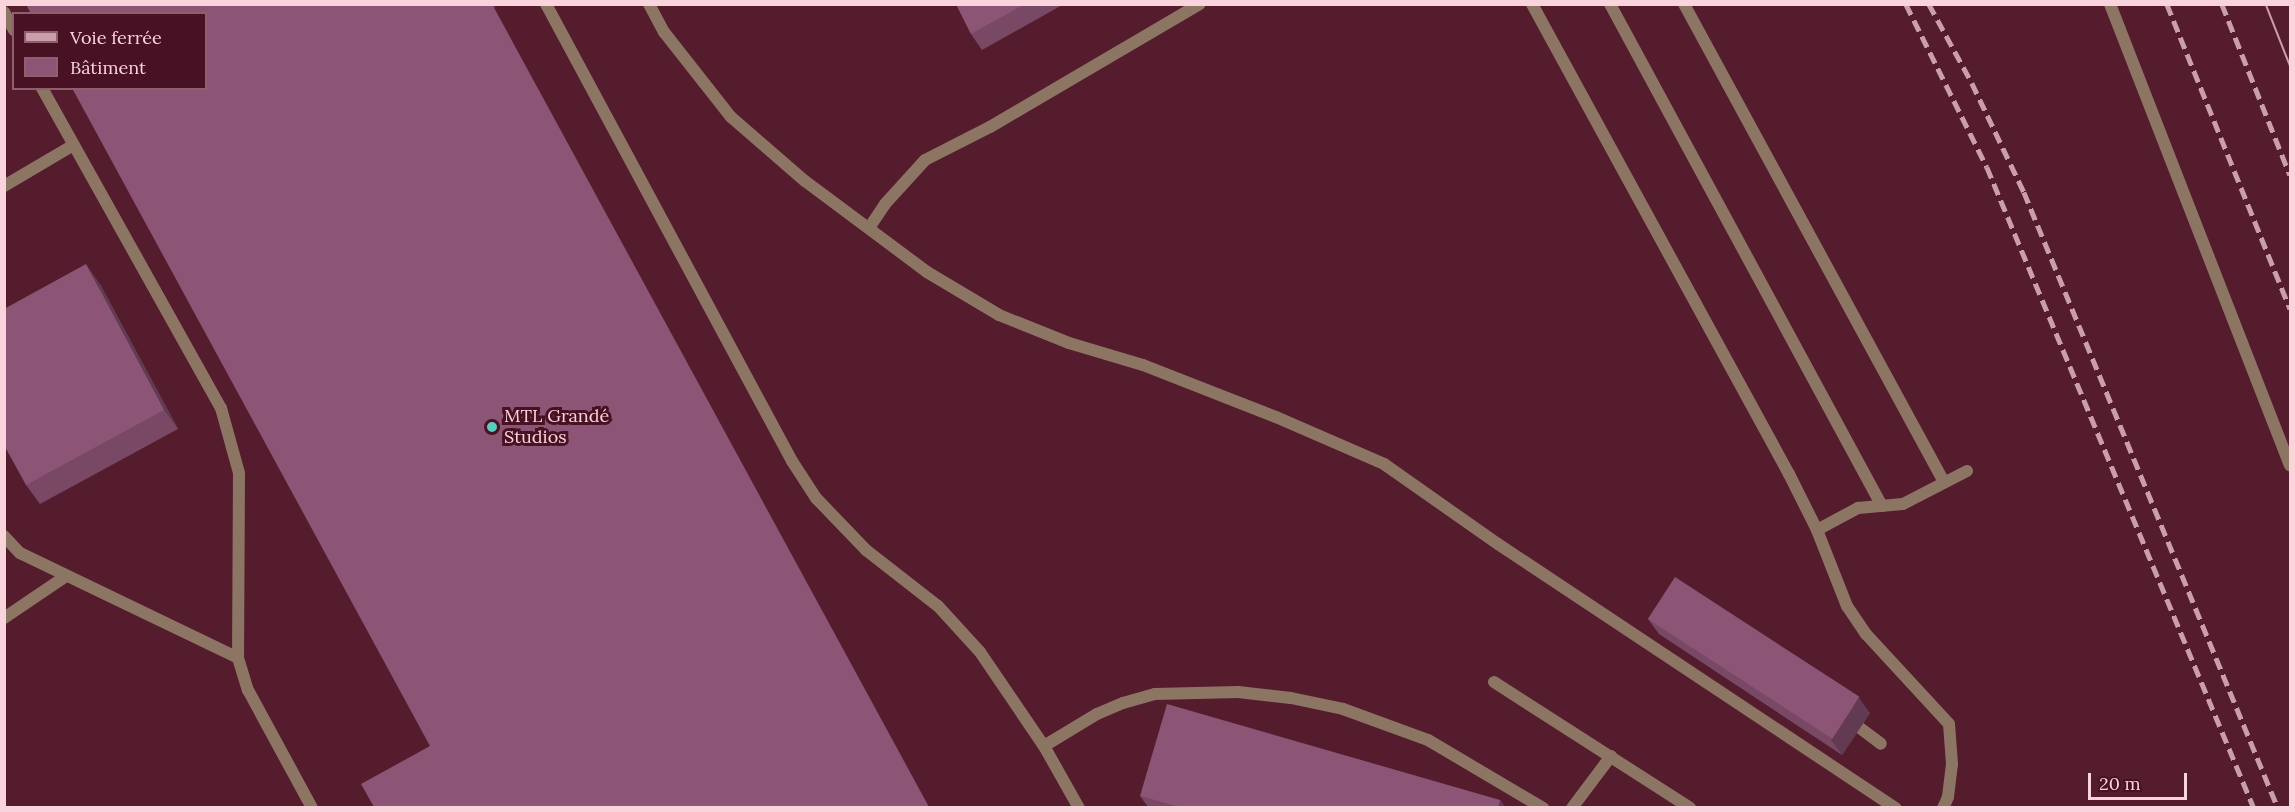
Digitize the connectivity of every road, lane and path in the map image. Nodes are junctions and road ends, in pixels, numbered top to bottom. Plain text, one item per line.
1 (546, 4) edge
2 (649, 4) edge
3 (1200, 4) edge
4 (1532, 4) edge
5 (1610, 4) edge
6 (1684, 4) edge
7 (2110, 4) edge
8 (4, 12) edge
9 (12, 26) edge
10 (43, 90) edge
11 (72, 146) junction
12 (4, 186) edge
13 (869, 228) junction
14 (2290, 465) edge
15 (1967, 471) dead end
16 (1944, 482) junction
17 (1882, 506) junction
18 (1817, 530) junction
19 (4, 536) edge
20 (66, 576) junction
21 (4, 618) edge
22 (238, 658) junction
23 (1494, 682) dead end
24 (1860, 728) dead end
25 (1881, 744) dead end
26 (1044, 746) junction
27 (1611, 756) junction
28 (312, 807) edge
29 (1079, 807) edge
30 (1543, 807) edge
31 (1572, 807) edge
32 (1690, 807) edge
33 (1896, 807) edge
34 (1944, 807) edge

1 - 26 lane
2 - 13 lane
3 - 13 lane
4 - 18 lane
5 - 17 lane
6 - 16 lane
7 - 14 lane
8 - 9 lane
10 - 11 lane
11 - 12 lane
11 - 22 lane
13 - 33 lane
15 - 16 lane
16 - 17 lane
17 - 18 lane
18 - 34 lane
19 - 20 lane
20 - 21 lane
20 - 22 lane
22 - 28 lane
23 - 27 lane
24 - 25 lane
26 - 29 lane
26 - 30 lane
27 - 31 lane
27 - 32 lane

